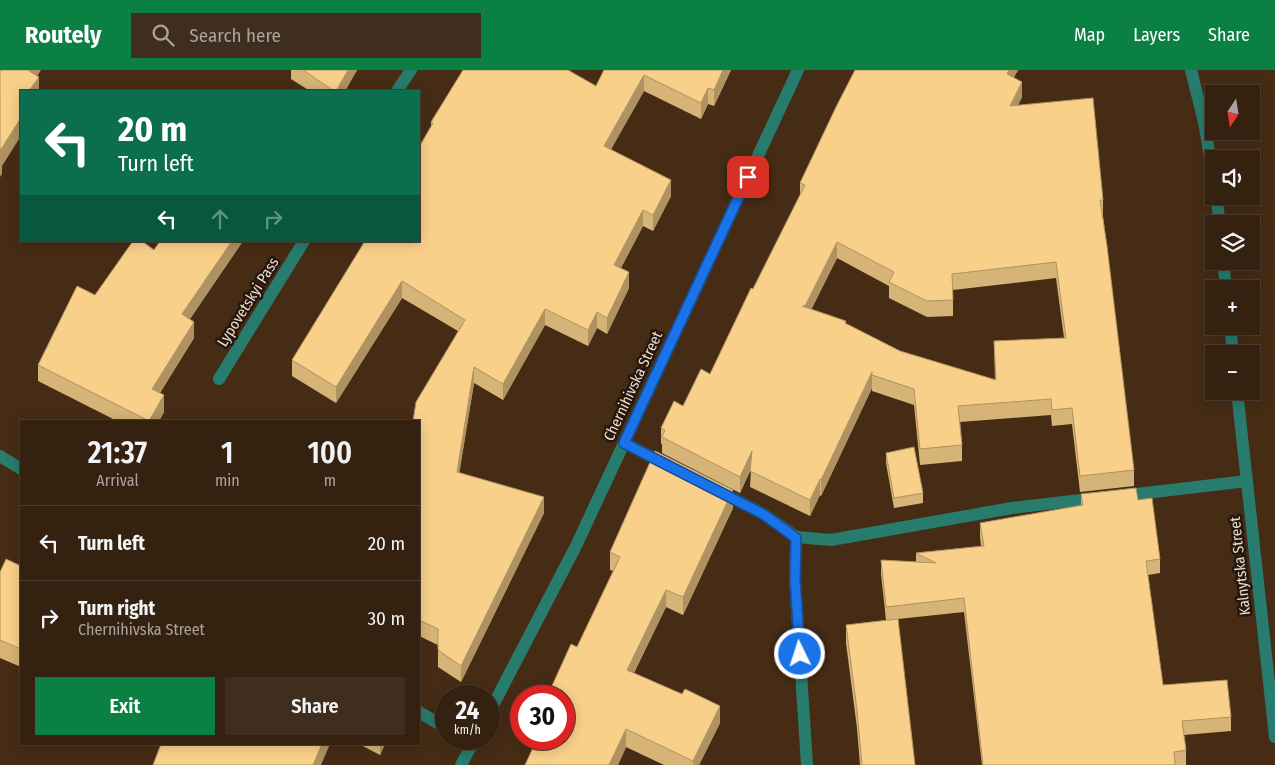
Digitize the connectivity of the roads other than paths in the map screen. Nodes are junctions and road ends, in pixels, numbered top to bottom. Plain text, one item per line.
1 (411, 70) edge
2 (798, 70) edge
3 (1191, 70) edge
4 (399, 90) edge
5 (1209, 150) edge
6 (303, 242) edge
7 (219, 379) dead end
8 (1238, 400) edge
9 (624, 443) junction
10 (0, 456) edge
11 (20, 468) edge
12 (676, 470) edge
13 (1247, 481) junction
14 (711, 487) edge
15 (796, 538) junction
16 (500, 692) edge
17 (420, 713) edge
18 (435, 721) edge
19 (1275, 737) edge
20 (467, 750) edge
21 (462, 765) edge
22 (807, 765) edge

1 - 4 street
2 - 9 street, Chernihivska Street
3 - 5 street
6 - 7 street, Lypovetskyi Pass
8 - 13 street, Kalnytska Street
9 - 12 street
9 - 16 street, Chernihivska Street
10 - 11 street
13 - 15 street
13 - 19 street, Kalnytska Street
14 - 15 street
15 - 22 street
17 - 18 street
20 - 21 street

